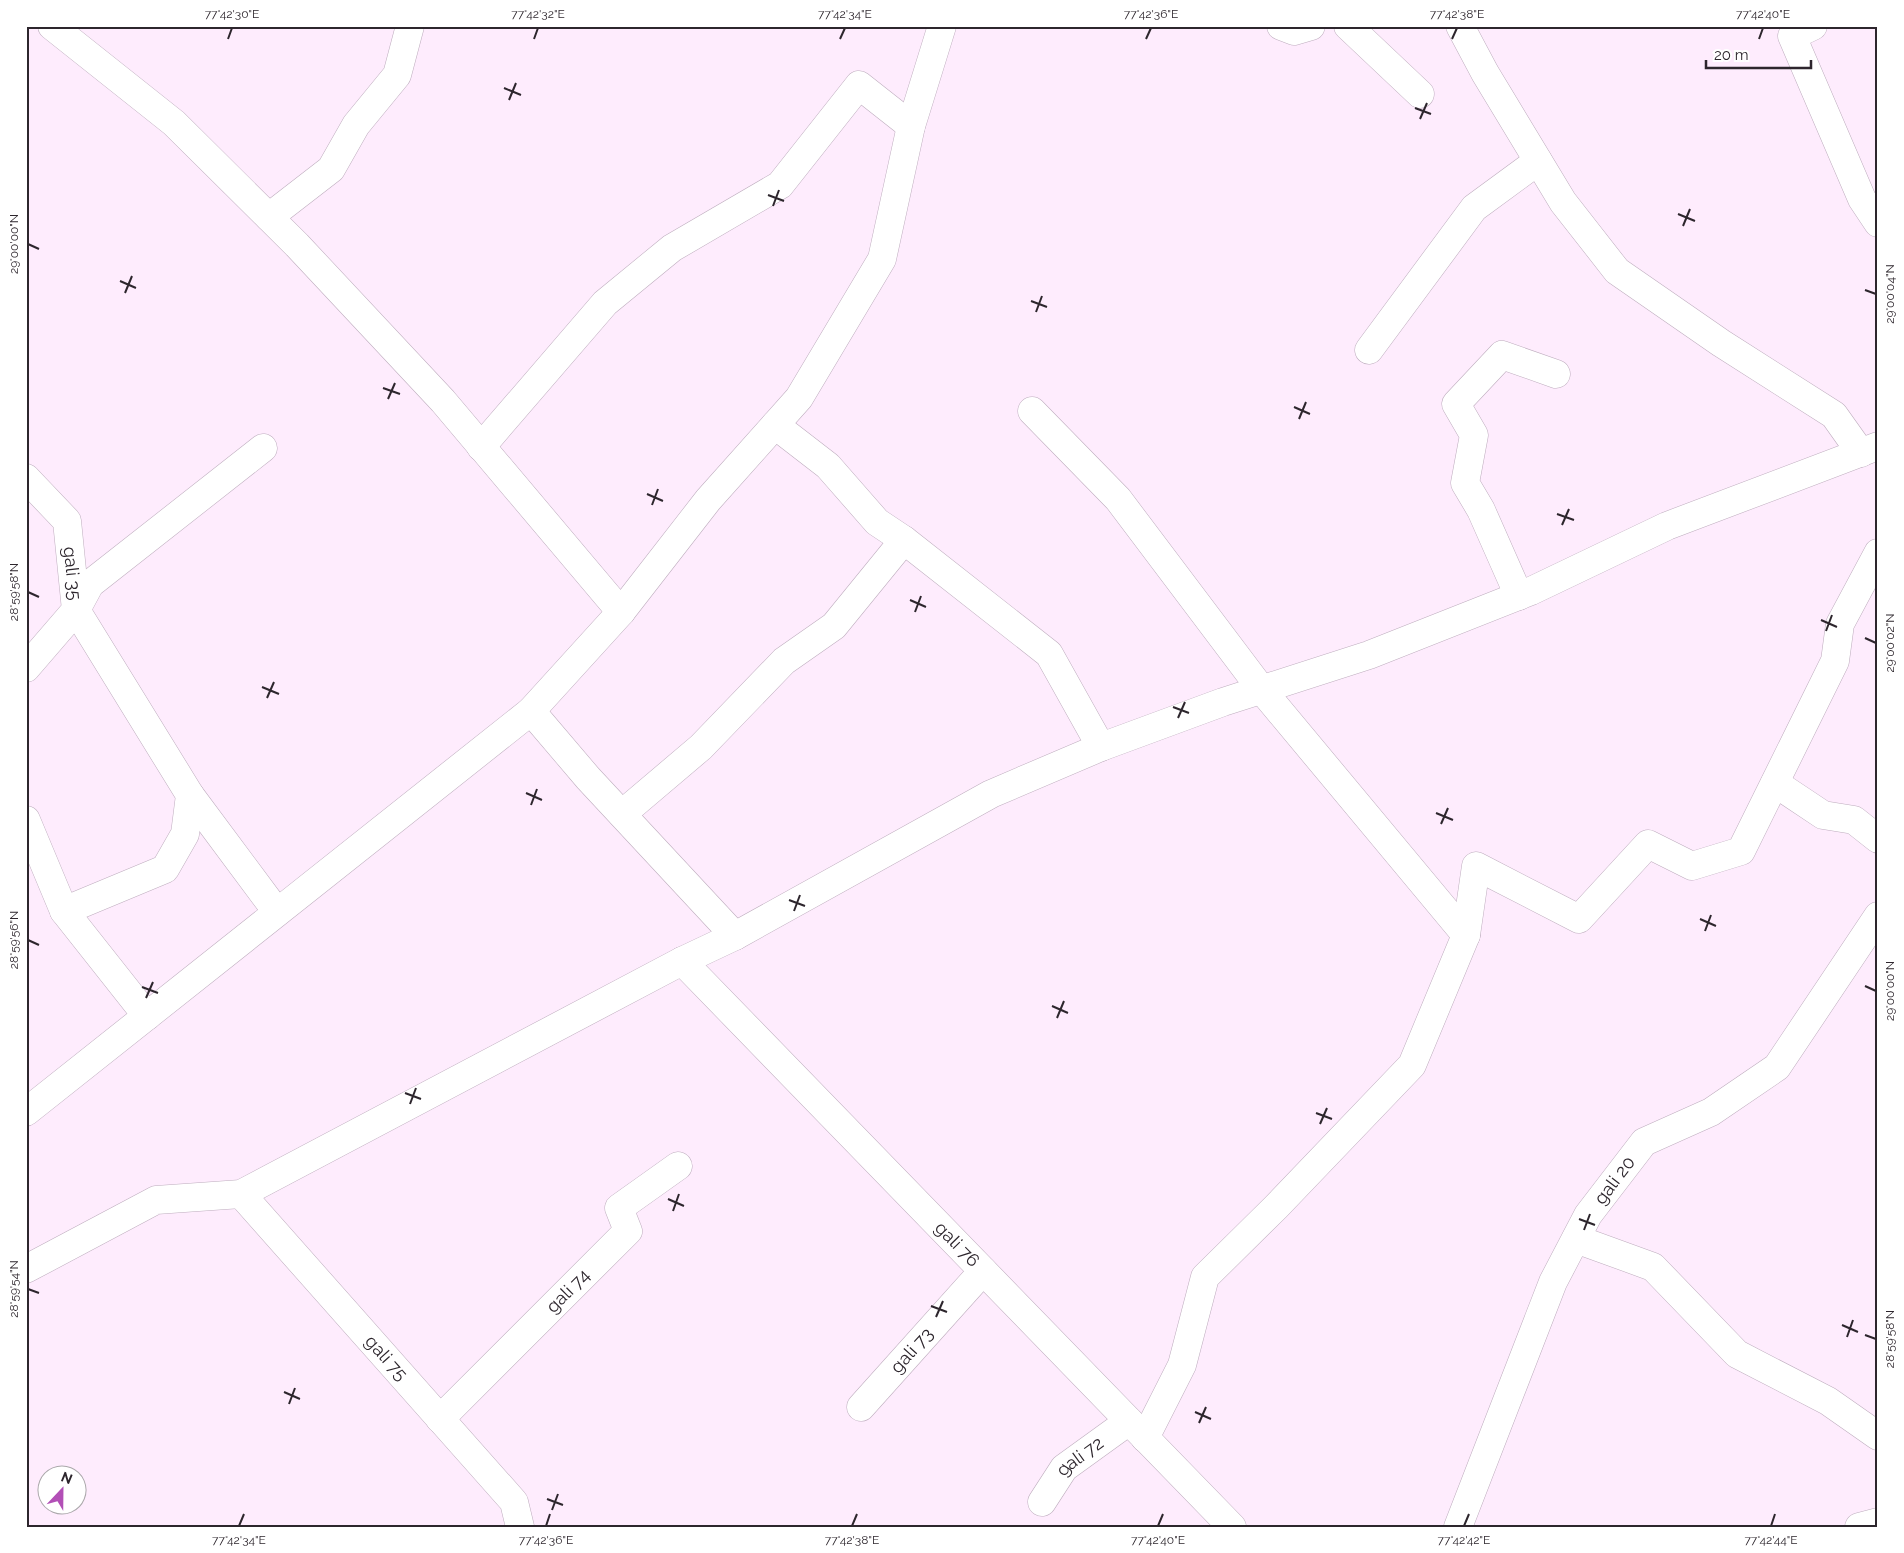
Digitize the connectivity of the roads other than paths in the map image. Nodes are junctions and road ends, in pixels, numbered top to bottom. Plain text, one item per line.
1 (52, 26) edge
2 (410, 26) edge
3 (942, 26) edge
4 (1281, 26) edge
5 (1311, 26) edge
6 (1348, 26) edge
7 (1460, 26) edge
8 (1798, 29) edge
9 (1420, 94) dead end
10 (911, 126) junction
11 (1538, 161) junction
12 (269, 217) junction
13 (1878, 223) edge
14 (1369, 350) dead end
15 (1556, 374) dead end
16 (1032, 412) dead end
17 (775, 425) junction
18 (481, 446) junction
19 (263, 448) dead end
20 (1869, 449) edge
21 (26, 478) edge
22 (904, 540) junction
23 (1878, 553) edge
24 (1519, 596) junction
25 (76, 610) junction
26 (621, 612) junction
27 (26, 668) edge
28 (1262, 690) junction
29 (531, 710) junction
30 (1102, 747) junction
31 (1775, 782) junction
32 (190, 796) junction
33 (622, 814) junction
34 (26, 820) edge
35 (1878, 839) edge
36 (64, 911) junction
37 (278, 912) junction
38 (1878, 916) edge
39 (1466, 935) junction
40 (736, 936) junction
41 (682, 961) junction
42 (147, 1016) junction
43 (26, 1112) edge
44 (678, 1166) dead end
45 (241, 1194) junction
46 (1576, 1239) junction
47 (26, 1269) edge
48 (983, 1270) junction
49 (861, 1407) dead end
50 (440, 1419) junction
51 (1137, 1429) junction
52 (1878, 1436) edge
53 (1042, 1502) dead end
54 (1878, 1522) edge
55 (520, 1527) edge
56 (1232, 1527) edge
57 (1458, 1527) edge
58 (1859, 1527) edge

1 - 12 street
2 - 12 street
3 - 10 street
4 - 5 street
6 - 9 street
7 - 11 street
8 - 13 street
10 - 17 street
10 - 18 street
11 - 14 street
11 - 20 street
12 - 18 street
15 - 24 street
16 - 28 street
17 - 22 street
17 - 26 street
18 - 26 street
19 - 25 street
20 - 24 street
21 - 25 street, gali 35
22 - 30 street
22 - 33 street
23 - 31 street
24 - 28 street
25 - 27 street, gali 35
25 - 32 street
26 - 29 street
28 - 30 street
28 - 39 street
29 - 33 street
29 - 37 street
30 - 40 street
31 - 35 street
31 - 39 street
32 - 36 street
32 - 37 street
33 - 40 street
34 - 36 street
36 - 42 street
37 - 42 street
38 - 46 street, gali 20
39 - 51 street
40 - 41 street
41 - 45 street
41 - 48 street, gali 76
42 - 43 street
44 - 50 street, gali 74
45 - 47 street
45 - 50 street, gali 75
46 - 52 street
46 - 57 street, gali 20
48 - 49 street, gali 73
48 - 51 street, gali 76
50 - 55 street, gali 75
51 - 53 street, gali 72
51 - 56 street, gali 76
54 - 58 street

